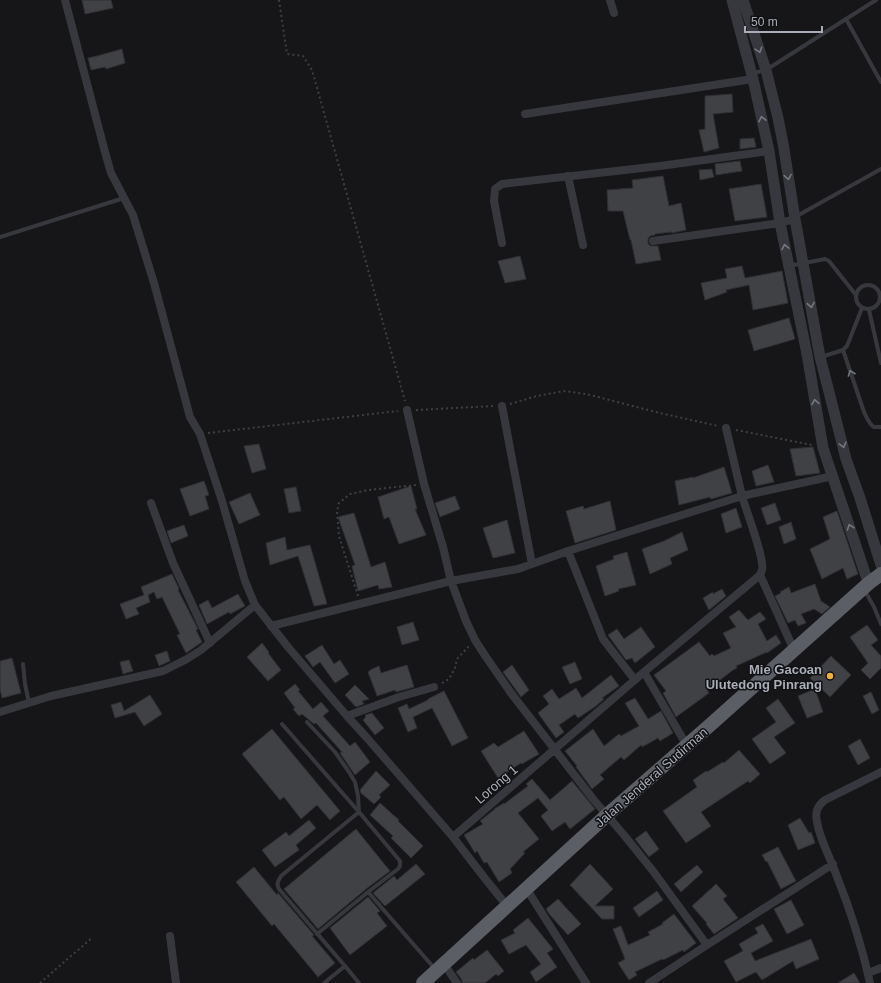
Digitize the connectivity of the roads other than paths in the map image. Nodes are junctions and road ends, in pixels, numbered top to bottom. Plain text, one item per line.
1 (65, 0) edge
2 (610, 0) edge
3 (732, 0) edge
4 (743, 0) edge
5 (876, 0) edge
6 (614, 13) dead end
7 (846, 19) junction
8 (766, 70) junction
9 (752, 76) junction
10 (881, 82) edge
11 (526, 114) dead end
12 (769, 151) junction
13 (881, 169) edge
14 (568, 176) junction
15 (124, 198) junction
16 (795, 218) junction
17 (780, 223) junction
18 (0, 237) edge
19 (653, 240) dead end
20 (502, 243) dead end
21 (583, 245) dead end
22 (804, 264) junction
23 (789, 266) junction
24 (856, 294) junction
25 (862, 308) junction
26 (869, 310) junction
27 (843, 350) junction
28 (820, 358) junction
29 (808, 360) junction
30 (881, 363) edge
31 (502, 406) dead end
32 (407, 410) road end
33 (881, 427) edge
34 (726, 428) dead end
35 (833, 476) junction
36 (742, 496) junction
37 (151, 503) dead end
38 (568, 551) junction
39 (532, 564) junction
40 (881, 565) edge
41 (881, 574) edge
42 (760, 575) junction
43 (451, 581) junction
44 (866, 586) junction
45 (255, 605) junction
46 (881, 624) edge
47 (271, 626) junction
48 (210, 643) junction
49 (794, 650) junction
50 (23, 664) dead end
51 (644, 672) junction
52 (635, 680) junction
53 (434, 687) road end
54 (29, 703) junction
55 (0, 712) edge
56 (347, 716) junction
57 (307, 722) dead end
58 (282, 724) dead end
59 (688, 745) junction
60 (554, 749) junction
61 (881, 772) edge
62 (359, 812) junction
63 (607, 815) junction
64 (453, 837) junction
65 (833, 864) junction
66 (526, 888) junction
67 (368, 892) junction
68 (507, 906) junction
69 (317, 934) junction
70 (170, 936) dead end
71 (707, 944) junction
72 (345, 966) junction
73 (440, 968) junction
74 (881, 968) edge
75 (868, 973) junction
76 (176, 983) edge
77 (324, 983) edge
78 (359, 983) edge
79 (423, 983) edge
80 (457, 983) edge
81 (586, 983) edge
82 (649, 983) edge
83 (870, 983) edge

1 - 15 street
2 - 6 street
3 - 9 street
4 -> 8 street
5 - 7 lane
7 - 8 lane
7 - 10 lane
8 - 9 lane
8 -> 16 street
9 - 11 street
12 -> 9 street
12 - 14 street
12 - 17 street
13 - 16 lane
14 - 20 street
14 - 21 street
15 - 18 lane
15 - 45 street
16 - 17 street
16 - 22 street
17 - 19 street
23 -> 17 street
22 - 23 lane
22 - 24 lane
22 -> 28 street
23 - 29 street
24 - 25 lane
24 - 26 lane
25 - 26 lane
25 - 27 lane
26 - 30 lane
27 - 28 lane
33 -> 27 lane
28 - 29 lane
28 -> 40 street
35 -> 29 street
31 - 39 street
32 - 43 street
34 - 36 street
35 - 36 street
44 -> 35 street
36 - 38 street
36 - 42 street
37 - 48 street
38 - 39 street
38 - 52 street
39 - 43 street
41 - 44 highway, Jalan Jenderal Sudirman
42 - 49 street
42 - 51 street, Lorong 1
43 - 47 street
43 - 60 street
44 - 46 lane
44 - 49 highway, Jalan Jenderal Sudirman
45 - 47 street
45 - 48 street
47 - 56 street
48 - 54 street
49 - 59 highway, Jalan Jenderal Sudirman
50 - 54 lane
51 - 52 street, Lorong 1
51 - 59 street
52 - 60 street, Lorong 1
53 - 56 street
54 - 55 street
56 - 64 street
57 - 62 lane
58 - 62 lane
59 - 63 highway, Jalan Jenderal Sudirman
60 - 63 street
60 - 64 street, Lorong 1
61 - 65 street
62 - 67 lane
62 - 69 lane
63 - 66 highway, Jalan Jenderal Sudirman
63 - 71 street
64 - 68 street
65 - 71 street
65 - 75 street
66 - 68 highway, Jalan Jenderal Sudirman
66 - 81 street
67 - 69 lane
67 - 73 lane
68 - 73 highway, Jalan Jenderal Sudirman
69 - 72 lane
70 - 76 street
71 - 82 street
72 - 77 lane
72 - 78 lane
73 - 79 highway, Jalan Jenderal Sudirman
73 - 80 street
74 - 75 street
75 - 83 street

